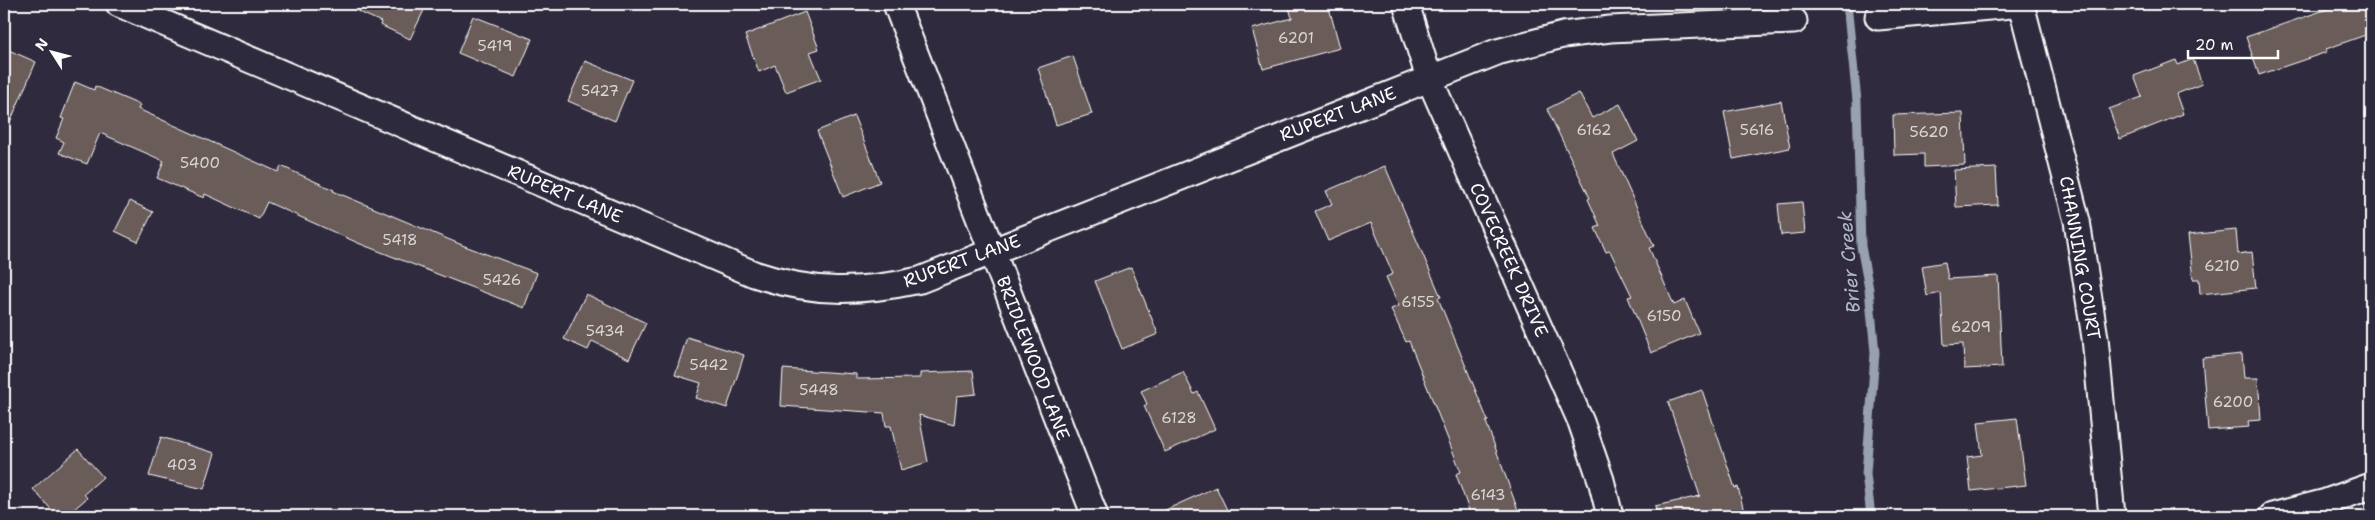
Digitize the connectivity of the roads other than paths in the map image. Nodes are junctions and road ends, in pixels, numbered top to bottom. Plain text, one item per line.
1 (119, 4) edge
2 (896, 4) edge
3 (1406, 4) edge
4 (2022, 4) edge
5 (1878, 17) dead end
6 (1794, 21) dead end
7 (1430, 78) junction
8 (993, 251) junction
9 (2371, 486) edge
10 (1095, 516) edge
11 (1610, 516) edge
12 (2112, 516) edge
13 (2272, 516) edge

1 - 8 street, RUPERT LANE
2 - 8 street, BRIDLEWOOD LANE
3 - 7 street, COVECREEK DRIVE
4 - 5 street
4 - 12 street, CHANNING COURT
6 - 7 street, RUPERT LANE
7 - 8 street, RUPERT LANE
7 - 11 street, COVECREEK DRIVE
8 - 10 street, BRIDLEWOOD LANE
9 - 13 street

